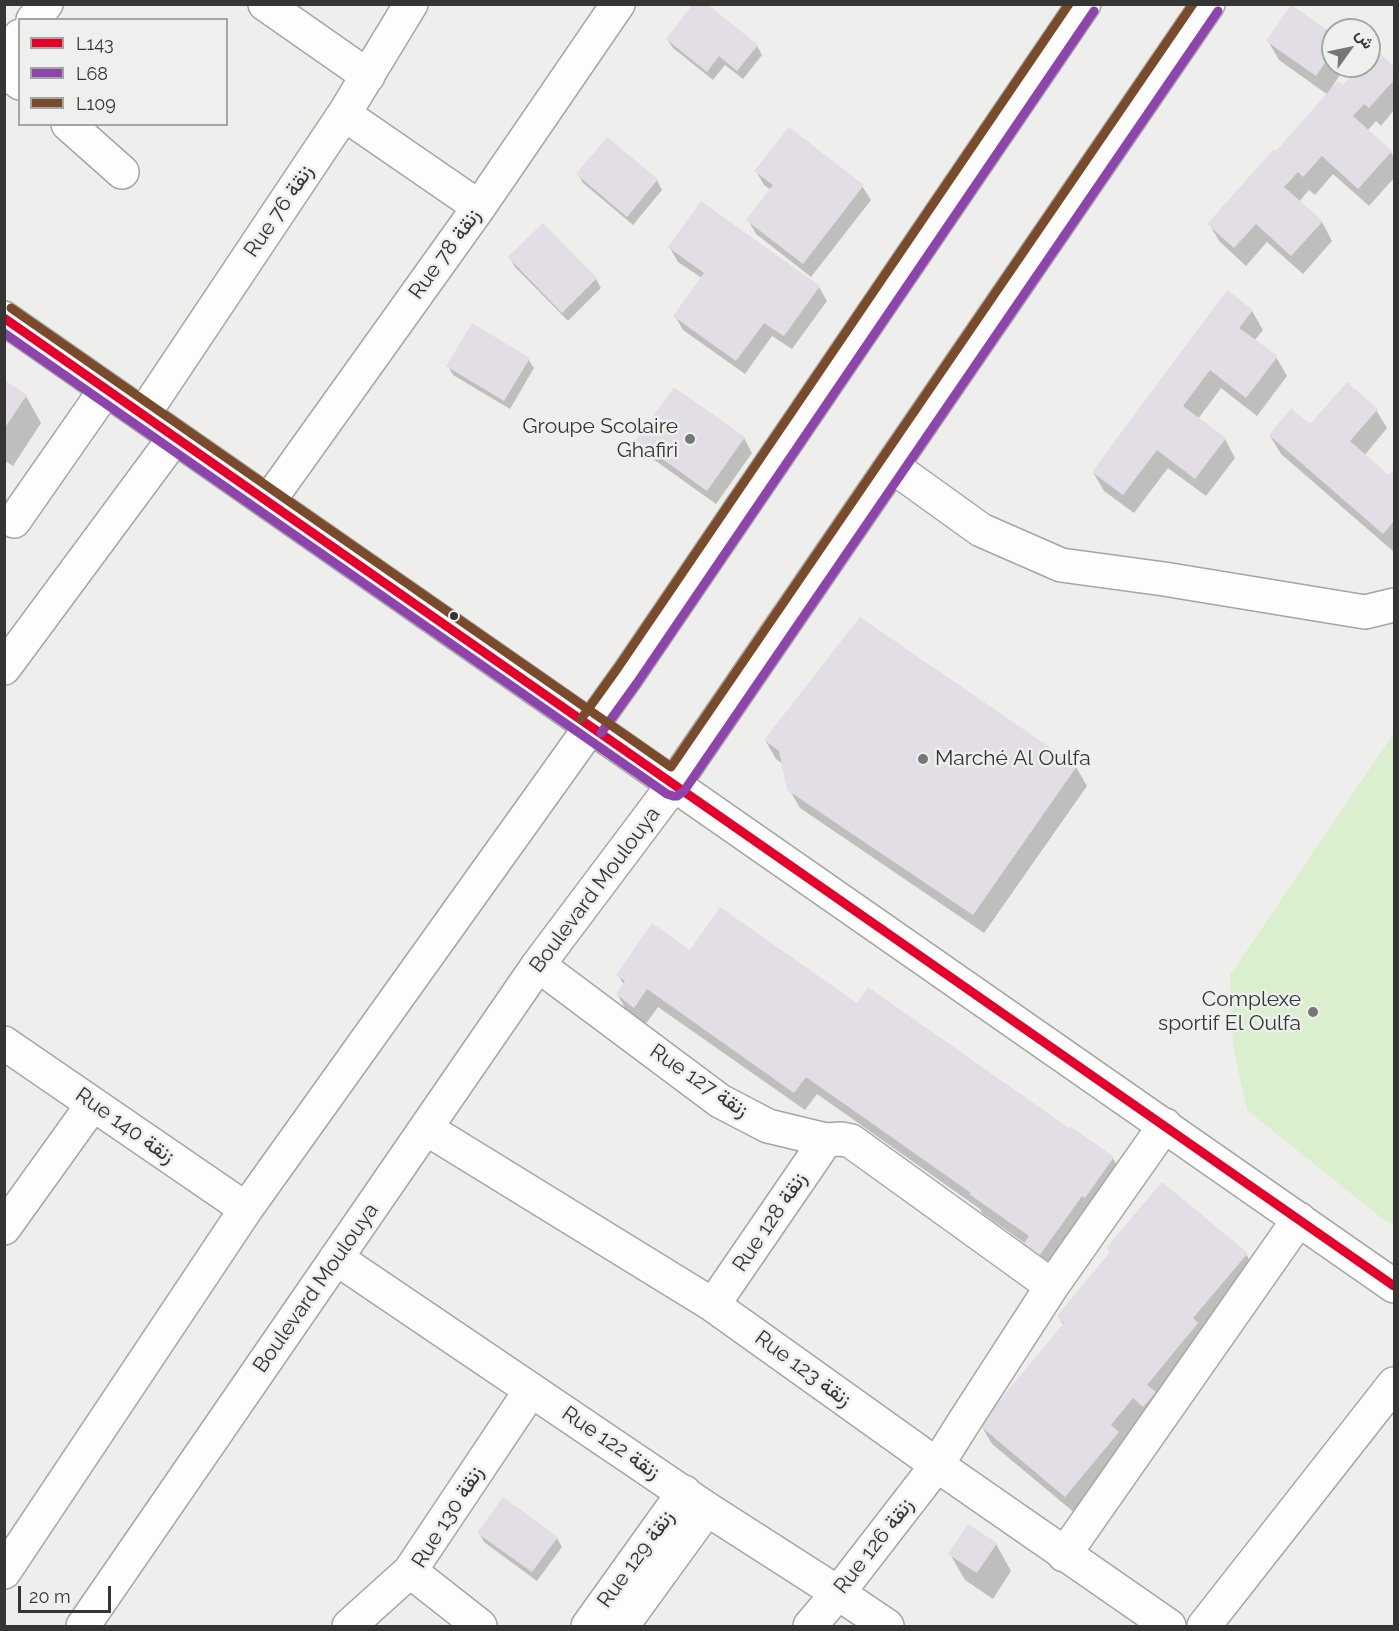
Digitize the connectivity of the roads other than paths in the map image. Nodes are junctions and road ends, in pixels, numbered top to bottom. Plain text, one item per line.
1 (46, 4) edge
2 (265, 4) edge
3 (411, 4) edge
4 (1084, 4) edge
5 (1208, 4) edge
6 (614, 6) edge
7 (35, 18) edge
8 (18, 38) edge
9 (4, 53) edge
10 (4, 70) edge
11 (368, 76) junction
12 (18, 81) edge
13 (344, 114) junction
14 (70, 126) edge
15 (122, 172) dead end
16 (479, 207) junction
17 (4, 318) edge
18 (106, 389) junction
19 (143, 414) junction
20 (175, 437) junction
21 (892, 466) junction
22 (268, 502) junction
23 (14, 521) dead end
24 (1395, 605) edge
25 (4, 668) edge
26 (591, 726) junction
27 (674, 784) junction
28 (538, 965) junction
29 (4, 1043) edge
30 (93, 1104) junction
31 (1165, 1125) junction
32 (427, 1129) junction
33 (826, 1140) junction
34 (246, 1209) junction
35 (1299, 1219) junction
36 (4, 1228) edge
37 (336, 1258) junction
38 (1052, 1286) junction
39 (1395, 1286) edge
40 (713, 1305) junction
41 (1395, 1384) edge
42 (531, 1390) junction
43 (937, 1465) junction
44 (696, 1501) junction
45 (1064, 1555) junction
46 (410, 1571) junction
47 (4, 1572) edge
48 (838, 1593) junction
49 (604, 1624) edge
50 (83, 1626) edge
51 (349, 1626) edge
52 (480, 1626) edge
53 (810, 1626) edge
54 (887, 1626) edge
55 (1169, 1626) edge
56 (1204, 1626) edge

1 - 7 street
2 - 11 street
3 - 11 street, Rue 76 زنقة
4 - 26 street
5 - 21 street, Boulevard Moulouya
6 - 16 street, Rue 78 زنقة
8 - 9 street
10 - 12 street
11 - 13 street, Rue 76 زنقة
13 - 16 street
13 - 19 street, Rue 76 زنقة
14 - 15 street
16 - 22 street, Rue 78 زنقة
17 - 18 street
18 - 19 street
18 - 23 street
19 - 20 street
20 - 22 street
20 - 25 street
21 - 24 street
21 - 27 street, Boulevard Moulouya
22 - 26 street
26 - 27 street
26 - 34 street
27 - 28 street, Boulevard Moulouya
27 - 31 street
28 - 32 street, Boulevard Moulouya
28 - 33 street, Rue 127 زنقة
29 - 30 street, Rue 140 زنقة
30 - 34 street, Rue 140 زنقة
30 - 36 street
31 - 35 street
31 - 38 street, Rue 126 زنقة
32 - 37 street, Boulevard Moulouya
32 - 40 street, Rue 123 زنقة
33 - 38 street, Rue 127 زنقة
33 - 40 street, Rue 128 زنقة
34 - 47 street
35 - 39 street
35 - 45 street
37 - 42 street, Rue 122 زنقة
37 - 50 street, Boulevard Moulouya
38 - 43 street, Rue 126 زنقة
40 - 43 street, Rue 123 زنقة
41 - 56 street
42 - 44 street, Rue 122 زنقة
42 - 46 street, Rue 130 زنقة
43 - 45 street, Rue 123 زنقة
43 - 48 street, Rue 126 زنقة
44 - 48 street, Rue 122 زنقة
44 - 49 street, Rue 129 زنقة
45 - 55 street, Rue 123 زنقة
46 - 51 street
46 - 52 street, Rue 130 زنقة
48 - 53 street, Rue 126 زنقة
48 - 54 street, Rue 122 زنقة

